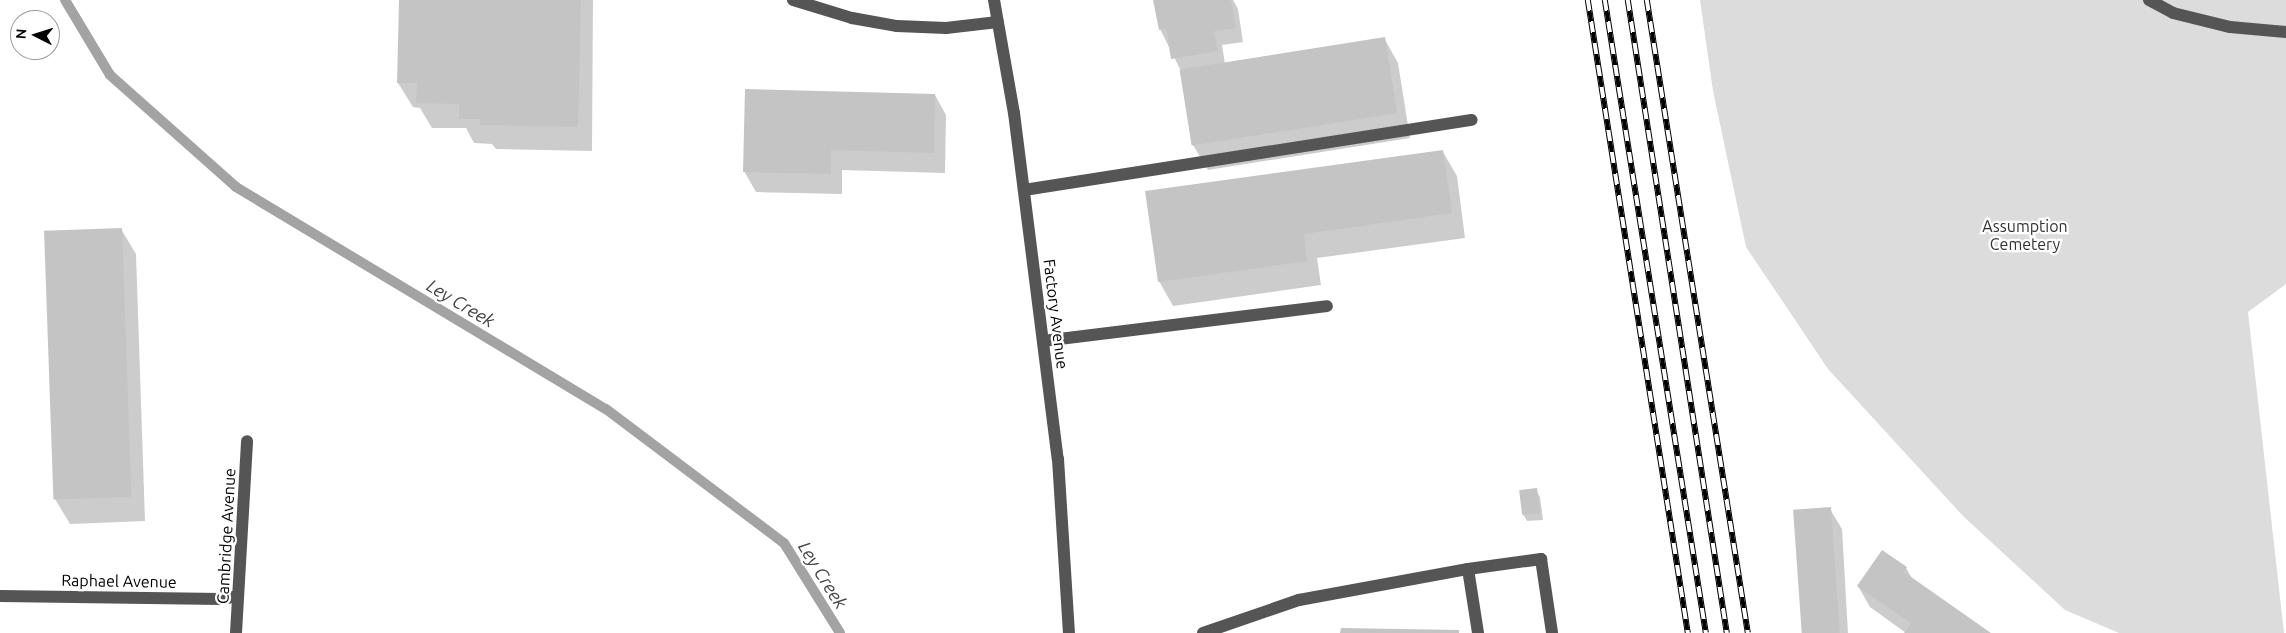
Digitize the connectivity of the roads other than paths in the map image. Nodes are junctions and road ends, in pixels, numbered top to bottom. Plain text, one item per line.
1 (793, 0) edge
2 (994, 0) edge
3 (2149, 0) edge
4 (998, 22) junction
5 (2286, 32) edge
6 (1472, 120) dead end
7 (1024, 190) junction
8 (1327, 306) dead end
9 (1043, 341) junction
10 (248, 441) dead end
11 (1468, 569) junction
12 (0, 596) edge
13 (238, 596) junction
14 (236, 633) edge
15 (1069, 633) edge
16 (1204, 633) edge
17 (1478, 633) edge
18 (1552, 633) edge

1 - 4 street
2 - 4 street, Factory Avenue
3 - 5 street
4 - 7 street, Factory Avenue
6 - 7 street
7 - 9 street, Factory Avenue
8 - 9 street
9 - 15 street, Factory Avenue
10 - 13 street, Cambridge Avenue
11 - 16 street
11 - 17 street
11 - 18 street
12 - 13 street, Raphael Avenue
13 - 14 street, Cambridge Avenue

